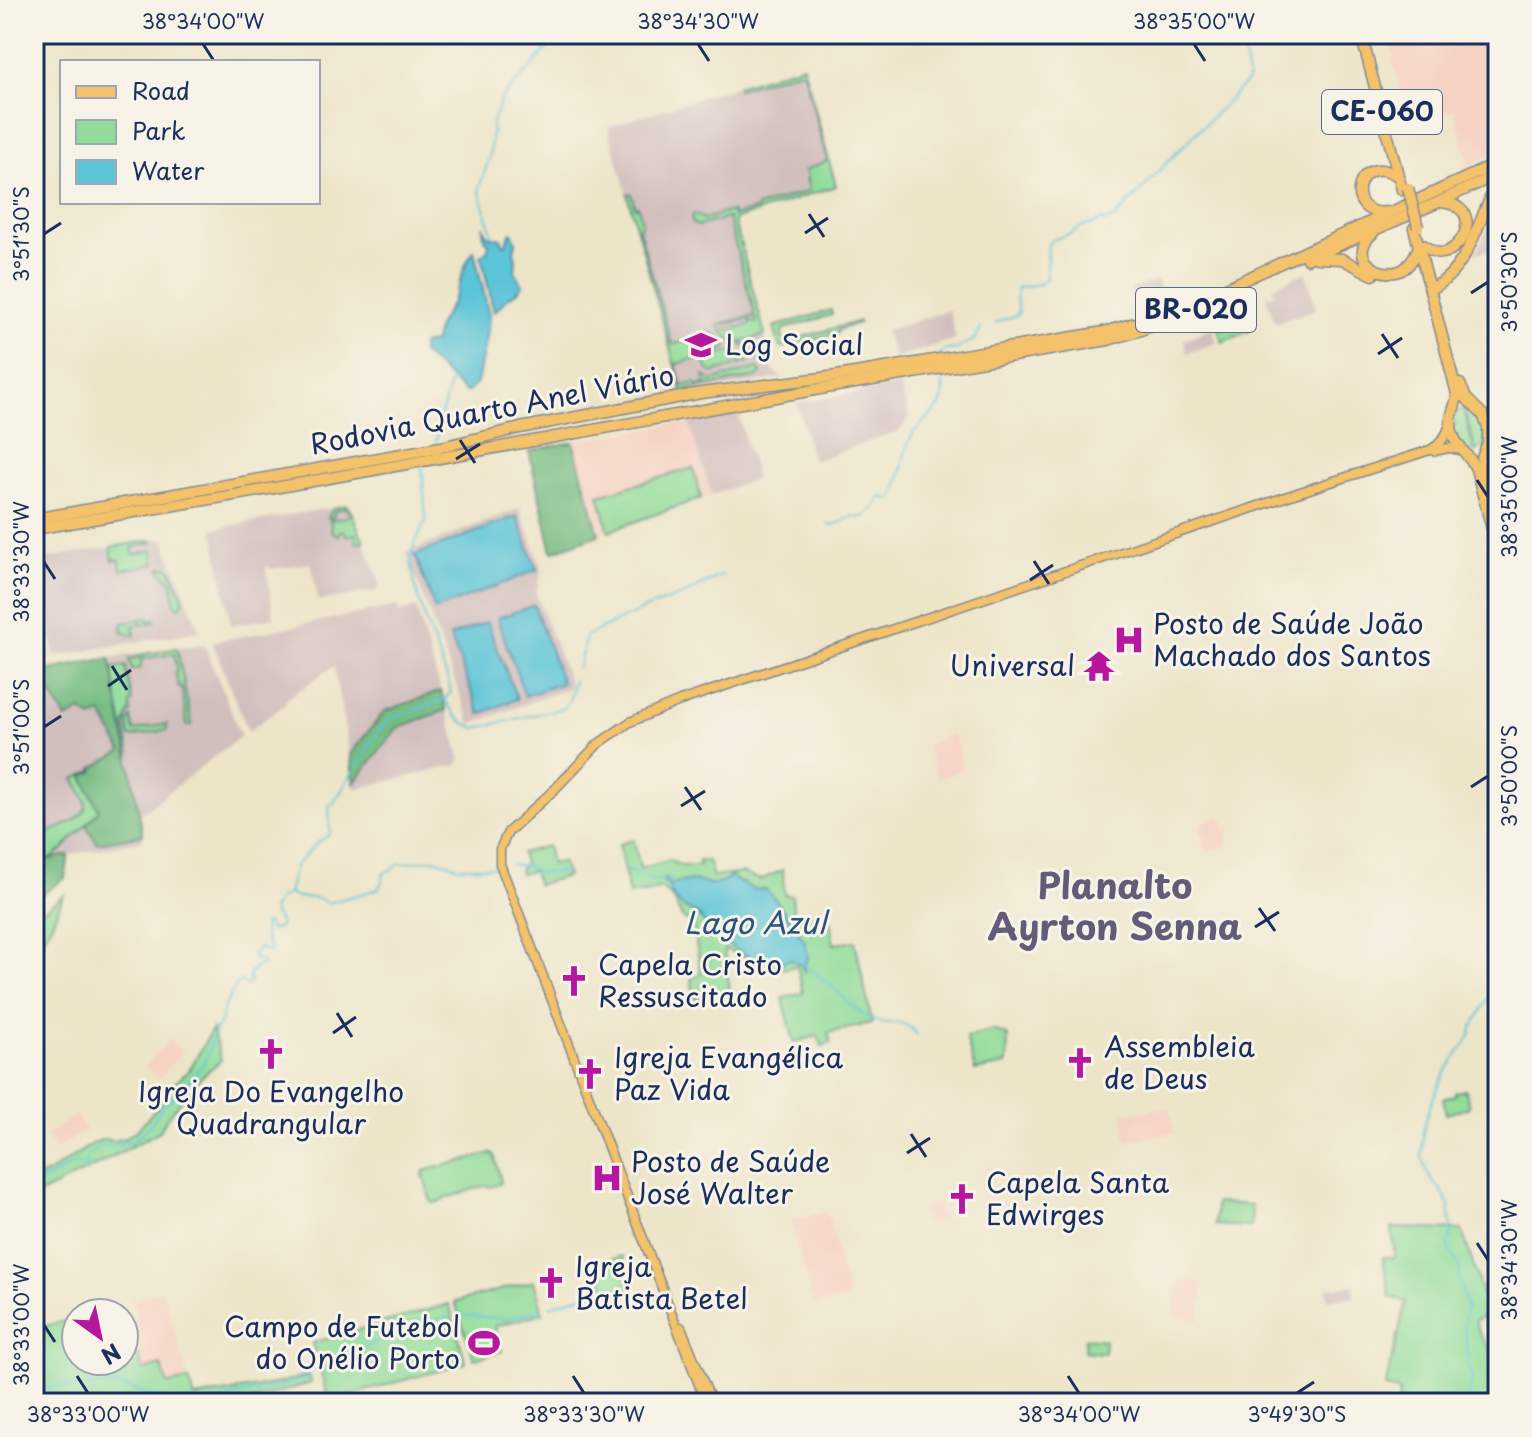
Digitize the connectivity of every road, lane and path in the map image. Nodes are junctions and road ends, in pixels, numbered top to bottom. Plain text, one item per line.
1 (1361, 34) edge
2 (1369, 34) edge
3 (1498, 163) edge
4 (1498, 174) edge
5 (1398, 176) junction
6 (1498, 184) edge
7 (1405, 189) junction
8 (1439, 202) junction
9 (1397, 210) junction
10 (1379, 229) junction
11 (1421, 246) junction
12 (1303, 260) junction
13 (1373, 275) dead end
14 (1435, 287) junction
15 (1210, 300) junction
16 (922, 367) junction
17 (701, 393) junction
18 (652, 403) junction
19 (1474, 407) junction
20 (702, 412) junction
21 (1452, 417) junction
22 (658, 420) junction
23 (1485, 447) junction
24 (1463, 452) junction
25 (342, 470) junction
26 (34, 519) edge
27 (51, 521) junction
28 (34, 529) edge
29 (1498, 529) edge
30 (1498, 551) edge
31 (591, 753) junction
32 (709, 1403) edge

1 - 5 highway, CE-060
2 - 7 highway, CE-060
3 - 9 highway, Rodovia Quarto Anel Viário / BR-020
4 - 8 highway, Rodovia Quarto Anel Viário / BR-020
5 - 7 highway, CE-060
5 - 9 highway
6 - 14 highway
7 - 11 highway, CE-060, bridge
8 - 10 highway, Rodovia Quarto Anel Viário / BR-020
8 - 11 highway
9 - 15 highway, Rodovia Quarto Anel Viário / BR-020
10 - 11 highway
10 - 12 highway, Rodovia Quarto Anel Viário / BR-020
11 - 14 highway, CE-060
11 - 21 highway, CE-060
12 - 13 highway
12 - 15 highway, Rodovia Quarto Anel Viário / BR-020
14 - 19 highway, CE-060
15 - 16 highway, Rodovia Quarto Anel Viário / BR-020
16 - 17 highway, Rodovia Quarto Anel Viário / BR-020
16 - 20 highway, Rodovia Quarto Anel Viário / BR-020
17 - 18 highway, Rodovia Quarto Anel Viário / BR-020
17 - 20 highway
18 - 22 highway
18 - 25 highway, Rodovia Quarto Anel Viário / BR-020
19 - 21 highway
19 - 23 highway, CE-060
20 - 22 highway, Rodovia Quarto Anel Viário / BR-020
21 - 24 highway, CE-060
21 - 31 main road
22 - 25 highway, Rodovia Quarto Anel Viário / BR-020
23 - 24 highway
23 - 29 highway, CE-060
24 - 30 highway, CE-060
24 - 31 main road
25 - 27 highway, Rodovia Quarto Anel Viário / BR-020
26 - 27 highway, Rodovia Quarto Anel Viário / BR-020
27 - 28 highway, Rodovia Quarto Anel Viário / BR-020
31 - 32 main road

